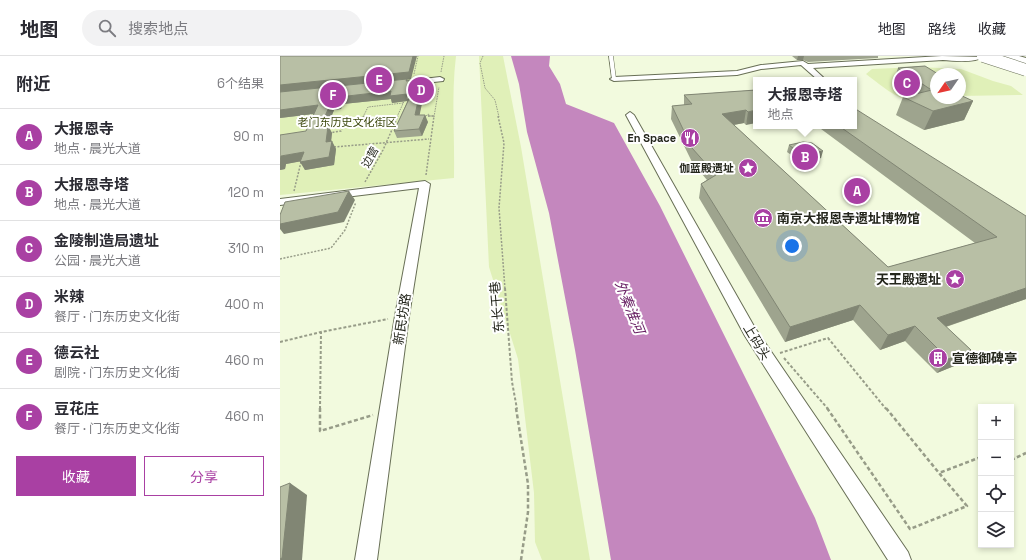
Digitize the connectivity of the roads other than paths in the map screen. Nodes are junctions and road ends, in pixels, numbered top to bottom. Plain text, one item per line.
1 (611, 56) edge
2 (792, 56) edge
3 (879, 56) edge
4 (981, 56) edge
5 (1008, 56) edge
6 (946, 57) edge
7 (886, 61) junction
8 (1026, 62) edge
9 (805, 65) junction
10 (1026, 71) edge
11 (819, 77) edge
12 (440, 79) road end
13 (614, 79) joint
14 (395, 84) edge
15 (630, 115) dead end
16 (285, 201) edge
17 (366, 560) edge
18 (900, 560) edge

1 - 13 lane
2 - 9 street
3 - 7 street
4 - 6 street
4 - 10 main road
5 - 8 main road
6 - 7 street
7 - 9 street
9 - 11 street
9 - 13 street
12 - 14 street
15 - 18 street, 上码头
16 - 17 street, 新民坊路

